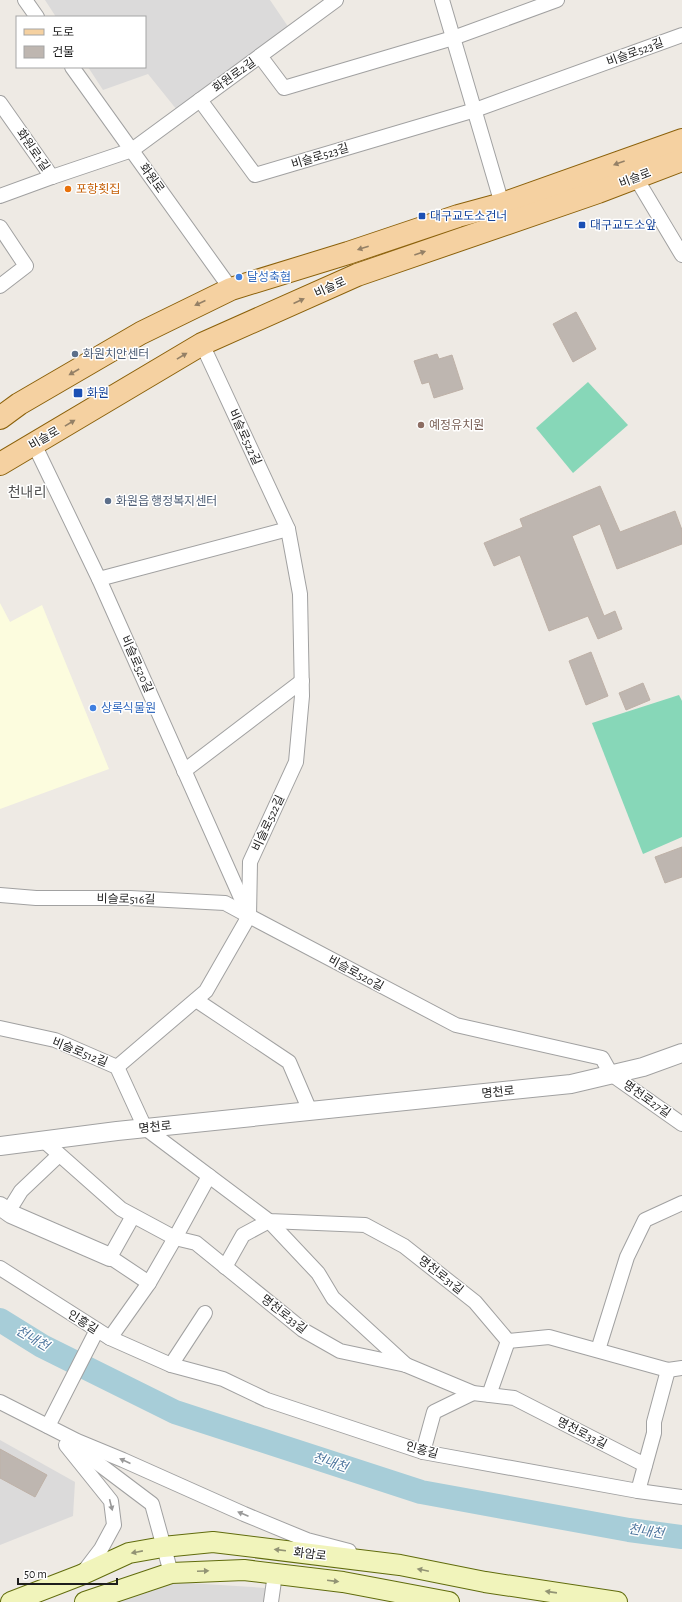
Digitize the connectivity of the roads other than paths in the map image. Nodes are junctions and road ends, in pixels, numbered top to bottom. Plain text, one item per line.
1 (24, 0) edge
2 (336, 0) edge
3 (442, 0) edge
4 (557, 0) edge
5 (527, 5) edge
6 (36, 16) edge
7 (682, 35) edge
8 (453, 38) junction
9 (260, 56) junction
10 (73, 68) edge
11 (200, 100) junction
12 (0, 103) edge
13 (474, 110) junction
14 (681, 147) edge
15 (132, 150) junction
16 (641, 176) junction
17 (52, 177) junction
18 (560, 184) junction
19 (0, 196) edge
20 (502, 204) junction
21 (526, 217) junction
22 (0, 227) edge
23 (682, 255) edge
24 (0, 286) edge
25 (231, 289) junction
26 (202, 344) junction
27 (0, 418) edge
28 (34, 444) junction
29 (0, 464) edge
30 (288, 529) junction
31 (99, 580) junction
32 (302, 681) junction
33 (184, 771) junction
34 (0, 895) edge
35 (249, 916) junction
36 (196, 1000) junction
37 (0, 1028) edge
38 (682, 1053) edge
39 (117, 1067) junction
40 (611, 1074) junction
41 (310, 1111) junction
42 (682, 1124) edge
43 (145, 1128) junction
44 (43, 1140) junction
45 (0, 1146) edge
46 (59, 1155) junction
47 (209, 1176) junction
48 (682, 1203) edge
49 (4, 1209) edge
50 (133, 1216) junction
51 (269, 1221) junction
52 (175, 1238) junction
53 (110, 1257) junction
54 (226, 1267) junction
55 (0, 1268) edge
56 (149, 1283) junction
57 (205, 1314) dead end
58 (97, 1330) junction
59 (110, 1338) junction
60 (508, 1341) junction
61 (598, 1350) junction
62 (171, 1365) junction
63 (406, 1365) junction
64 (682, 1368) edge
65 (668, 1370) junction
66 (473, 1393) junction
67 (489, 1395) junction
68 (0, 1402) edge
69 (51, 1428) junction
70 (423, 1452) junction
71 (645, 1465) junction
72 (638, 1491) junction
73 (682, 1497) edge
74 (164, 1547) junction
75 (400, 1565) junction
76 (171, 1573) junction
77 (275, 1574) junction
78 (81, 1575) junction
79 (12, 1602) edge
80 (85, 1602) edge
81 (271, 1602) edge
82 (449, 1602) edge
83 (617, 1602) edge

1 - 6 street
2 - 9 street, 화원로2길
3 - 8 street
4 - 5 street
5 - 8 street
7 - 13 street, 비슬로523길
8 - 9 street
8 - 13 street
9 - 11 street, 화원로2길
10 - 15 street, 화원로
11 - 13 street, 비슬로523길
11 - 15 street, 화원로2길
12 - 17 street, 화원로1길
13 - 20 street
14 - 16 main road, 비슬로
14 -> 18 main road, 비슬로
15 - 17 street, 화원로1길
15 - 25 street, 화원로
16 - 21 main road, 비슬로
16 - 23 street
17 - 19 street, 화원로1길
18 - 20 main road, 비슬로
18 - 21 main road
20 -> 25 main road, 비슬로
26 -> 21 main road, 비슬로
22 - 24 street
25 -> 27 main road, 비슬로
28 -> 26 main road, 비슬로
26 - 30 street, 비슬로522길
28 - 29 main road, 비슬로
28 - 31 street, 비슬로520길
30 - 31 street
30 - 32 street, 비슬로522길
31 - 33 street, 비슬로520길
32 - 33 street
32 - 35 street, 비슬로522길
33 - 35 street, 비슬로520길
34 - 35 street, 비슬로516길
35 - 36 street, 비슬로522길
35 - 40 street, 비슬로520길
36 - 39 street, 비슬로522길
36 - 41 street
37 - 39 street, 비슬로512길
38 - 40 street, 명천로
39 - 43 street, 비슬로512길
40 - 41 street, 명천로
40 - 42 street, 명천로27길
41 - 43 street, 명천로
43 - 44 street, 명천로
43 - 47 street
44 - 45 street, 명천로
44 - 46 street, 명천로33길
46 - 49 street
46 - 50 street, 명천로33길
47 - 51 street
47 - 52 street
48 - 61 street
49 - 53 street
50 - 52 street, 명천로33길
50 - 53 street
51 - 54 street
51 - 60 street, 명천로31길
51 - 63 street, 명천로33길
52 - 54 street, 명천로33길
52 - 56 street
53 - 56 street
54 - 63 street, 명천로33길
55 - 58 street, 인흥길
56 - 59 street
57 - 62 street
58 - 59 street, 인흥길
58 - 69 street
59 - 62 street, 인흥길
60 - 61 street
60 - 67 street
61 - 65 street
62 - 70 street, 인흥길
63 - 66 street, 명천로33길
64 - 65 street
65 - 71 street
66 - 67 street, 명천로33길
66 - 70 street
67 - 71 street, 명천로33길
68 - 69 street
69 - 74 street
75 -> 69 street
69 -> 78 street
70 - 72 street, 인흥길
71 - 72 street
72 - 73 street, 인흥길
75 -> 74 main road, 화암로
74 - 76 street
74 -> 78 main road, 화암로
83 -> 75 main road, 화암로
76 -> 77 main road, 화암로
76 - 80 main road, 화암로
77 - 81 street
77 -> 82 main road, 화암로
78 - 79 main road, 화암로

